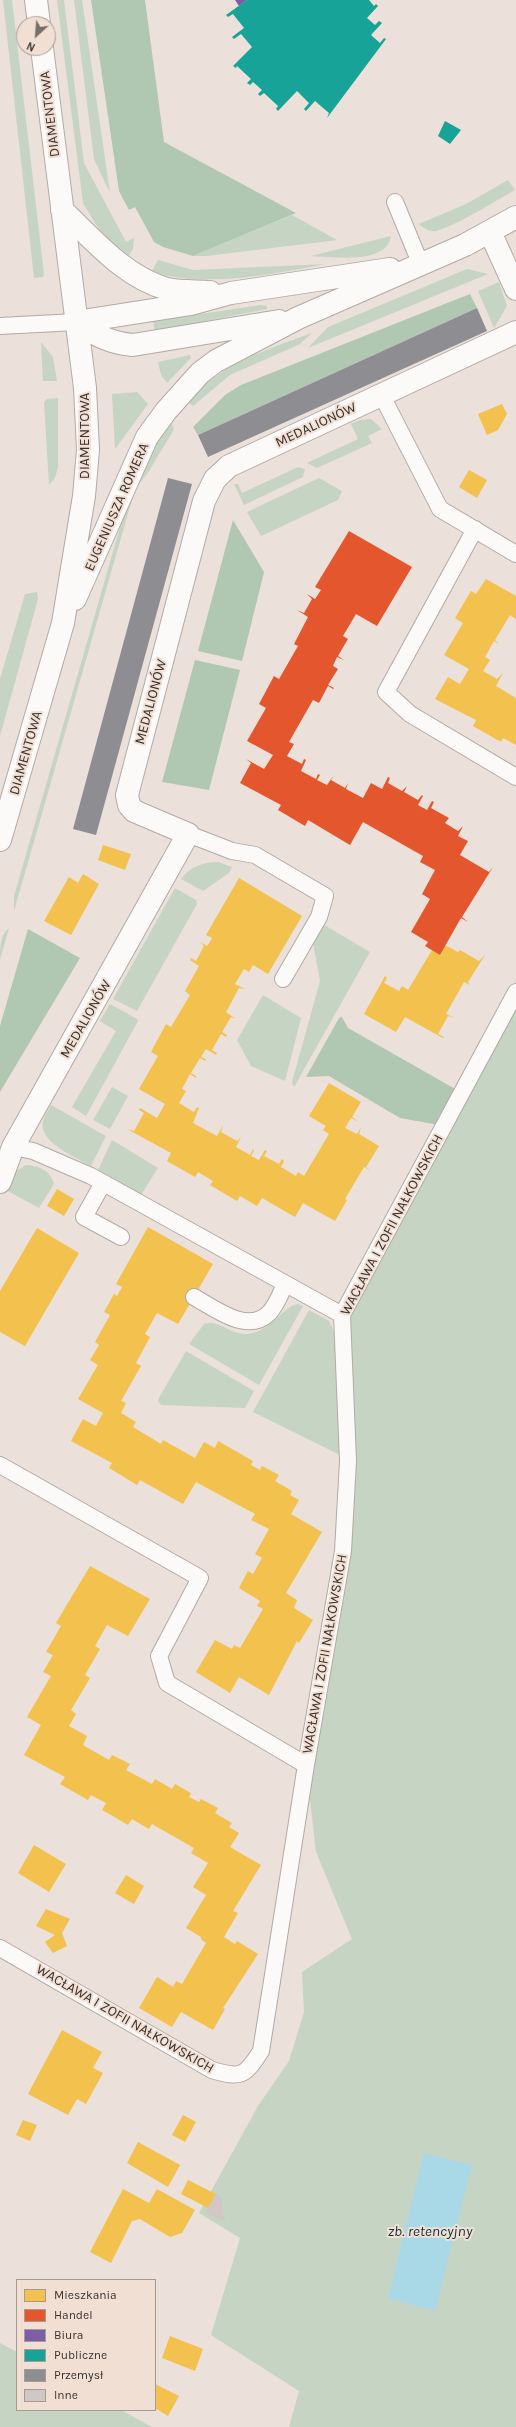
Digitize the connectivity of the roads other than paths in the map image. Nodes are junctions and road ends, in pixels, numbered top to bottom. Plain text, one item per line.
1 (36, 0) edge
2 (38, 16) edge
3 (43, 56) edge
4 (395, 202) dead end
5 (62, 210) junction
6 (516, 217) edge
7 (490, 232) junction
8 (421, 265) junction
9 (516, 290) edge
10 (231, 293) junction
11 (298, 318) junction
12 (76, 322) junction
13 (0, 326) edge
14 (516, 332) edge
15 (381, 394) junction
16 (475, 529) junction
17 (516, 554) edge
18 (63, 623) junction
19 (516, 777) edge
20 (188, 834) junction
21 (0, 840) edge
22 (283, 979) dead end
23 (516, 992) edge
24 (7, 1146) edge
25 (0, 1182) edge
26 (104, 1183) junction
27 (121, 1237) dead end
28 (285, 1284) junction
29 (194, 1297) dead end
30 (342, 1315) junction
31 (0, 1464) edge
32 (306, 1766) junction
33 (0, 1948) edge

1 - 2 street
3 - 5 street, DIAMENTOWA
4 - 8 lane
5 - 10 street, EUGENIUSZA ROMERA
5 - 12 street, DIAMENTOWA
6 - 7 street, EUGENIUSZA ROMERA
7 - 8 street, EUGENIUSZA ROMERA
7 - 9 street
8 - 10 street, EUGENIUSZA ROMERA
8 - 11 street, EUGENIUSZA ROMERA
10 - 12 street, EUGENIUSZA ROMERA
11 - 12 street, EUGENIUSZA ROMERA
11 - 18 street, EUGENIUSZA ROMERA
12 - 13 lane
12 - 18 street, DIAMENTOWA
14 - 15 street, MEDALIONÓW
15 - 16 lane
15 - 20 street, MEDALIONÓW
16 - 17 lane
16 - 19 lane
18 - 21 street, DIAMENTOWA
20 - 22 lane
20 - 24 street, MEDALIONÓW
23 - 30 lane, WACŁAWA I ZOFII NAŁKOWSKICH
24 - 25 street, MEDALIONÓW
24 - 26 lane
26 - 27 lane
26 - 28 lane
28 - 29 lane
28 - 30 lane
30 - 32 lane, WACŁAWA I ZOFII NAŁKOWSKICH
31 - 32 lane
32 - 33 lane, WACŁAWA I ZOFII NAŁKOWSKICH

